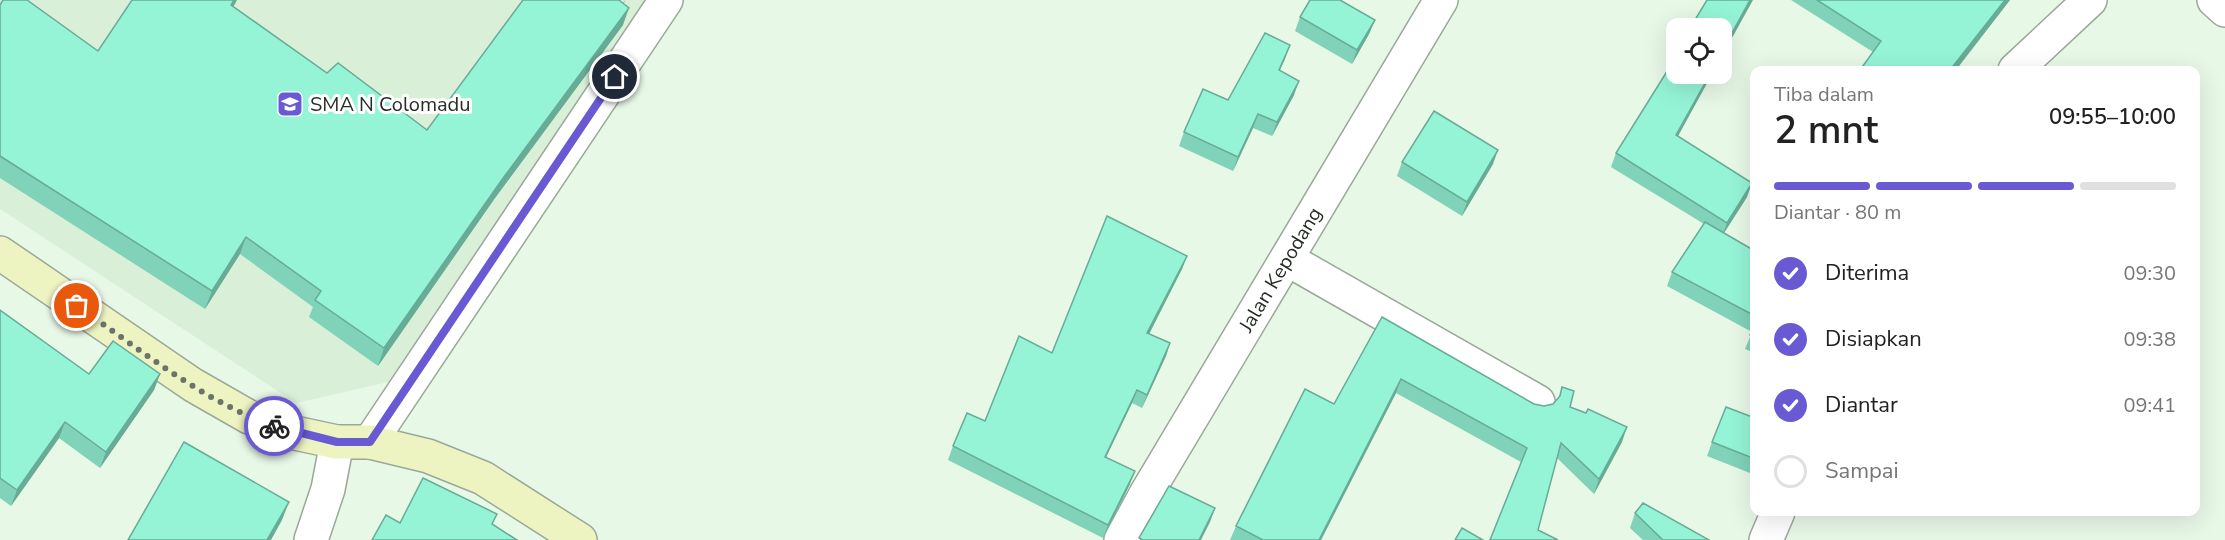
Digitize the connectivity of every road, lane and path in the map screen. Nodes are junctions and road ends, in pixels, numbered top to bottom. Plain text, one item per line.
1 (666, 0) edge
2 (1441, 0) edge
3 (2090, 0) edge
4 (2214, 0) edge
5 (2225, 10) edge
6 (2019, 66) edge
7 (0, 253) edge
8 (1287, 259) junction
9 (1538, 402) edge
10 (337, 442) junction
11 (370, 442) junction
12 (1776, 516) edge
13 (311, 540) edge
14 (580, 540) edge
15 (1121, 540) edge
16 (1766, 540) edge

1 - 11 street
2 - 8 street, Jalan Kepodang
3 - 6 street
4 - 5 street
7 - 10 main road
8 - 9 street
8 - 15 street, Jalan Kepodang
10 - 11 main road
10 - 13 street
11 - 14 main road
12 - 16 street

